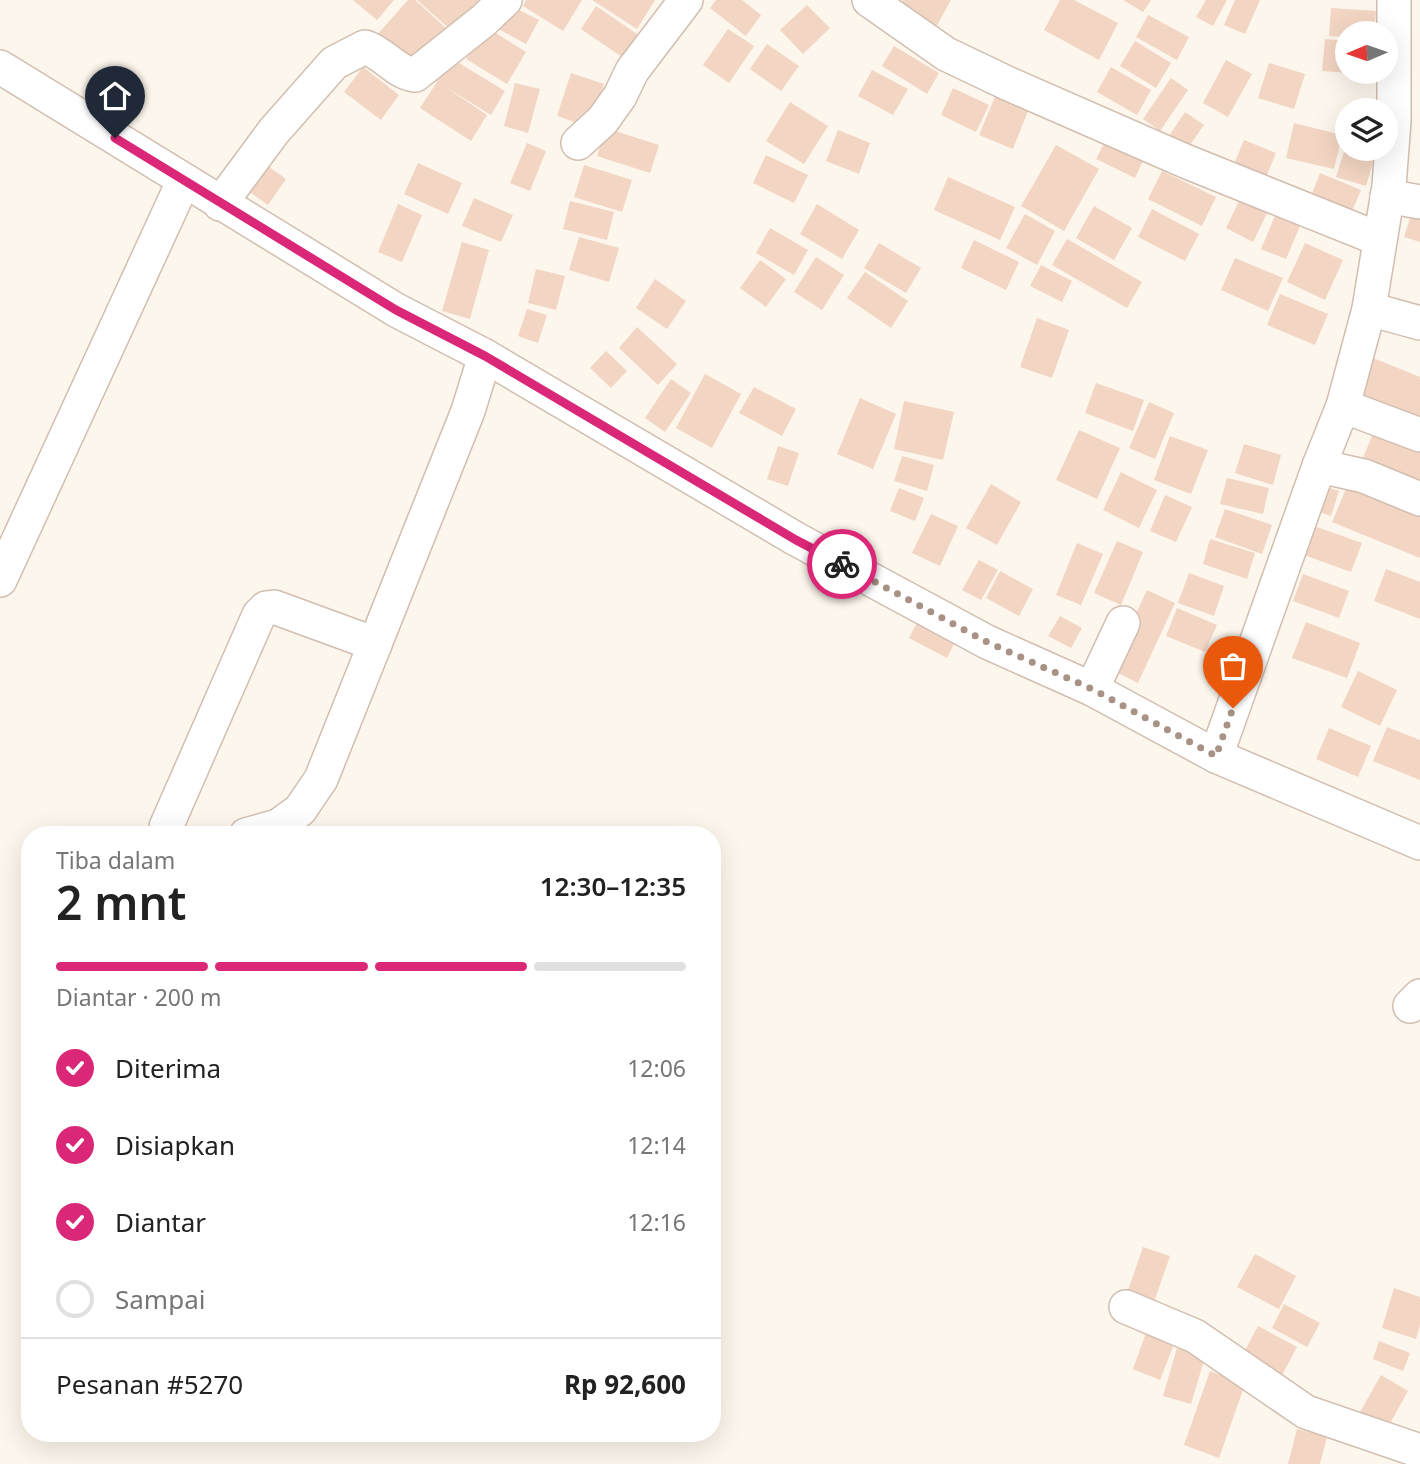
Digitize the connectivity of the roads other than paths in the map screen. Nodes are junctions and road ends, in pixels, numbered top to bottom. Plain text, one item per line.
1 (505, 0) edge
2 (686, 0) edge
3 (1394, 0) edge
4 (881, 4) edge
5 (0, 67) edge
6 (578, 143) dead end
7 (184, 180) junction
8 (1387, 196) junction
9 (1420, 202) edge
10 (220, 204) junction
11 (1379, 239) junction
12 (1369, 309) junction
13 (1420, 323) edge
14 (485, 356) junction
15 (1343, 406) junction
16 (1420, 435) edge
17 (1319, 466) junction
18 (1420, 499) edge
19 (0, 580) edge
20 (1123, 623) dead end
21 (375, 644) junction
22 (1092, 689) junction
23 (1216, 756) junction
24 (166, 826) edge
25 (278, 826) edge
26 (1420, 843) edge
27 (1126, 1307) dead end
28 (1420, 1451) edge

1 - 10 street
2 - 6 street
3 - 8 street
4 - 11 street
5 - 7 street
7 - 10 street
7 - 19 street
8 - 9 street
8 - 11 street
10 - 14 street
11 - 12 street
12 - 13 street
12 - 15 street
14 - 21 street
14 - 22 street
15 - 16 street
15 - 17 street
17 - 18 street
17 - 23 street
20 - 22 street
21 - 24 street
21 - 25 street
22 - 23 street
23 - 26 street
27 - 28 street

